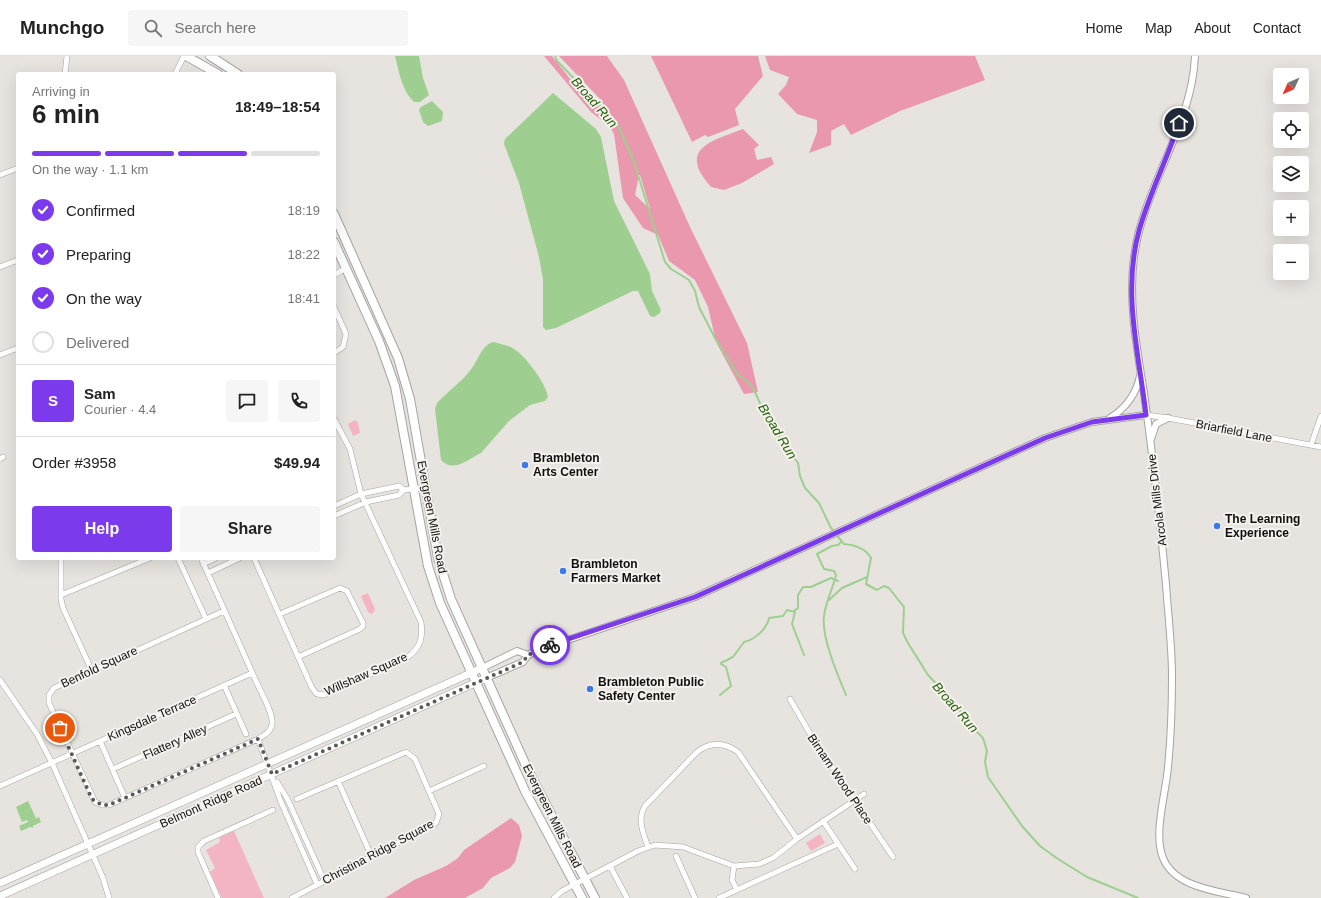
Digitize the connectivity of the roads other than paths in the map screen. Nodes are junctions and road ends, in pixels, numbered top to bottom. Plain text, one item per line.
1 (66, 56) edge
2 (185, 56) edge
3 (210, 56) edge
4 (1195, 56) edge
5 (65, 72) edge
6 (176, 72) edge
7 (214, 72) edge
8 (235, 72) edge
9 (16, 169) edge
10 (0, 175) edge
11 (336, 219) edge
12 (336, 246) edge
13 (16, 261) edge
14 (0, 267) edge
15 (346, 268) junction
16 (336, 274) edge
17 (336, 312) edge
18 (16, 349) edge
19 (336, 352) edge
20 (0, 355) edge
21 (1140, 373) junction
22 (1146, 415) junction
23 (1321, 416) edge
24 (1168, 418) junction
25 (1109, 419) junction
26 (336, 422) edge
27 (1150, 445) junction
28 (1311, 445) junction
29 (1321, 447) edge
30 (426, 487) junction
31 (414, 489) junction
32 (404, 490) junction
33 (361, 494) junction
34 (366, 502) junction
35 (336, 505) edge
36 (336, 515) edge
37 (61, 560) edge
38 (145, 560) edge
39 (179, 560) edge
40 (202, 560) edge
41 (212, 560) edge
42 (236, 560) edge
43 (255, 560) edge
44 (203, 564) junction
45 (208, 573) junction
46 (61, 595) junction
47 (224, 611) junction
48 (280, 614) junction
49 (206, 619) junction
50 (528, 655) junction
51 (298, 657) junction
52 (482, 668) junction
53 (92, 671) junction
54 (252, 673) junction
55 (472, 673) junction
56 (486, 678) junction
57 (0, 680) edge
58 (476, 683) junction
59 (224, 685) junction
60 (790, 699) dead end
61 (236, 714) junction
62 (246, 734) dead end
63 (258, 739) junction
64 (100, 741) junction
65 (72, 754) junction
66 (52, 763) junction
67 (267, 764) junction
68 (484, 766) dead end
69 (113, 769) junction
70 (272, 774) junction
71 (338, 781) junction
72 (0, 786) edge
73 (429, 791) junction
74 (864, 794) dead end
75 (125, 798) junction
76 (297, 799) dead end
77 (855, 801) junction
78 (273, 810) dead end
79 (823, 821) junction
80 (797, 839) junction
81 (88, 844) junction
82 (838, 844) junction
83 (648, 847) junction
84 (93, 854) junction
85 (371, 855) junction
86 (676, 856) dead end
87 (893, 857) dead end
88 (610, 866) junction
89 (734, 866) junction
90 (855, 869) dead end
91 (585, 879) junction
92 (324, 880) junction
93 (0, 883) edge
94 (317, 884) junction
95 (575, 885) junction
96 (737, 890) junction
97 (0, 896) edge
98 (109, 898) edge
99 (218, 898) edge
100 (292, 898) edge
101 (554, 898) edge
102 (582, 898) edge
103 (595, 898) edge
104 (627, 898) edge
105 (695, 898) edge
106 (720, 898) edge
107 (1246, 898) edge

1 - 5 street
2 - 6 street
2 - 7 main road
3 - 8 main road
4 - 21 street, Arcola Mills Drive
9 - 10 street
11 - 30 main road, Evergreen Mills Road
12 - 15 main road, Evergreen Mills Road
13 - 14 street
15 - 16 street
15 - 31 main road, Evergreen Mills Road
17 - 19 street
18 - 20 street
21 - 22 street, Arcola Mills Drive
21 - 25 street
22 - 24 street, Briarfield Lane
22 - 25 street, Belmont Ridge Road
22 - 27 street, Arcola Mills Drive
23 - 28 street
24 - 27 street
24 - 28 street, Briarfield Lane
25 - 50 street, Belmont Ridge Road
26 - 33 street, Willshaw Square
27 - 107 street, Arcola Mills Drive
28 - 29 street, Briarfield Lane
30 - 31 street
30 - 52 main road, Evergreen Mills Road
31 - 32 street
31 - 55 main road, Evergreen Mills Road
32 - 33 street
32 - 34 street
33 - 34 street, Willshaw Square
33 - 35 street
34 - 36 street
34 - 51 street, Willshaw Square
37 - 46 street
38 - 46 street
39 - 49 street
40 - 44 street, Benfold Square
41 - 44 street
42 - 45 street
43 - 48 street, Willshaw Square
44 - 45 street, Benfold Square
45 - 47 street, Benfold Square
46 - 53 street
47 - 49 street, Benfold Square
47 - 54 street, Benfold Square
48 - 51 street, Willshaw Square
48 - 51 street
49 - 53 street, Benfold Square
50 - 52 street, Belmont Ridge Road
50 - 56 street, Belmont Ridge Road
52 - 55 main road, Belmont Ridge Road
52 - 56 main road, Evergreen Mills Road
53 - 65 street, Benfold Square
54 - 59 street, Kingsdale Terrace
54 - 63 street, Benfold Square
55 - 58 main road, Evergreen Mills Road
55 - 67 main road, Belmont Ridge Road
56 - 58 main road, Belmont Ridge Road
56 - 91 main road, Evergreen Mills Road
57 - 66 street
58 - 70 main road, Belmont Ridge Road
58 - 95 main road, Evergreen Mills Road
59 - 61 street
59 - 64 street, Kingsdale Terrace
60 - 77 street, Birnam Wood Place
61 - 62 street
61 - 69 street, Flattery Alley
63 - 67 street
63 - 75 street, Benfold Square
64 - 65 street, Kingsdale Terrace
64 - 69 street
65 - 66 street, Kingsdale Terrace
65 - 75 street, Benfold Square
66 - 72 street, Kingsdale Terrace
66 - 81 street
67 - 70 street
67 - 81 main road, Belmont Ridge Road
68 - 73 street
69 - 75 street
70 - 84 main road, Belmont Ridge Road
70 - 92 street
70 - 94 street
71 - 73 street, Christina Ridge Square
71 - 76 street, Christina Ridge Square
71 - 85 street
73 - 85 street, Christina Ridge Square
74 - 77 street
77 - 79 street
77 - 87 street, Birnam Wood Place
78 - 99 street
79 - 80 street
79 - 82 street
80 - 83 street
80 - 89 street
81 - 84 street
81 - 93 main road, Belmont Ridge Road
82 - 90 street
82 - 96 street
83 - 88 street
83 - 89 street
84 - 97 main road, Belmont Ridge Road
84 - 98 street
85 - 92 street, Christina Ridge Square
86 - 105 street
88 - 91 street
88 - 104 street
89 - 96 street
91 - 95 street
91 - 103 main road, Evergreen Mills Road
92 - 94 street, Christina Ridge Square
94 - 100 street, Christina Ridge Square
95 - 101 street
95 - 102 main road, Evergreen Mills Road
96 - 106 street

